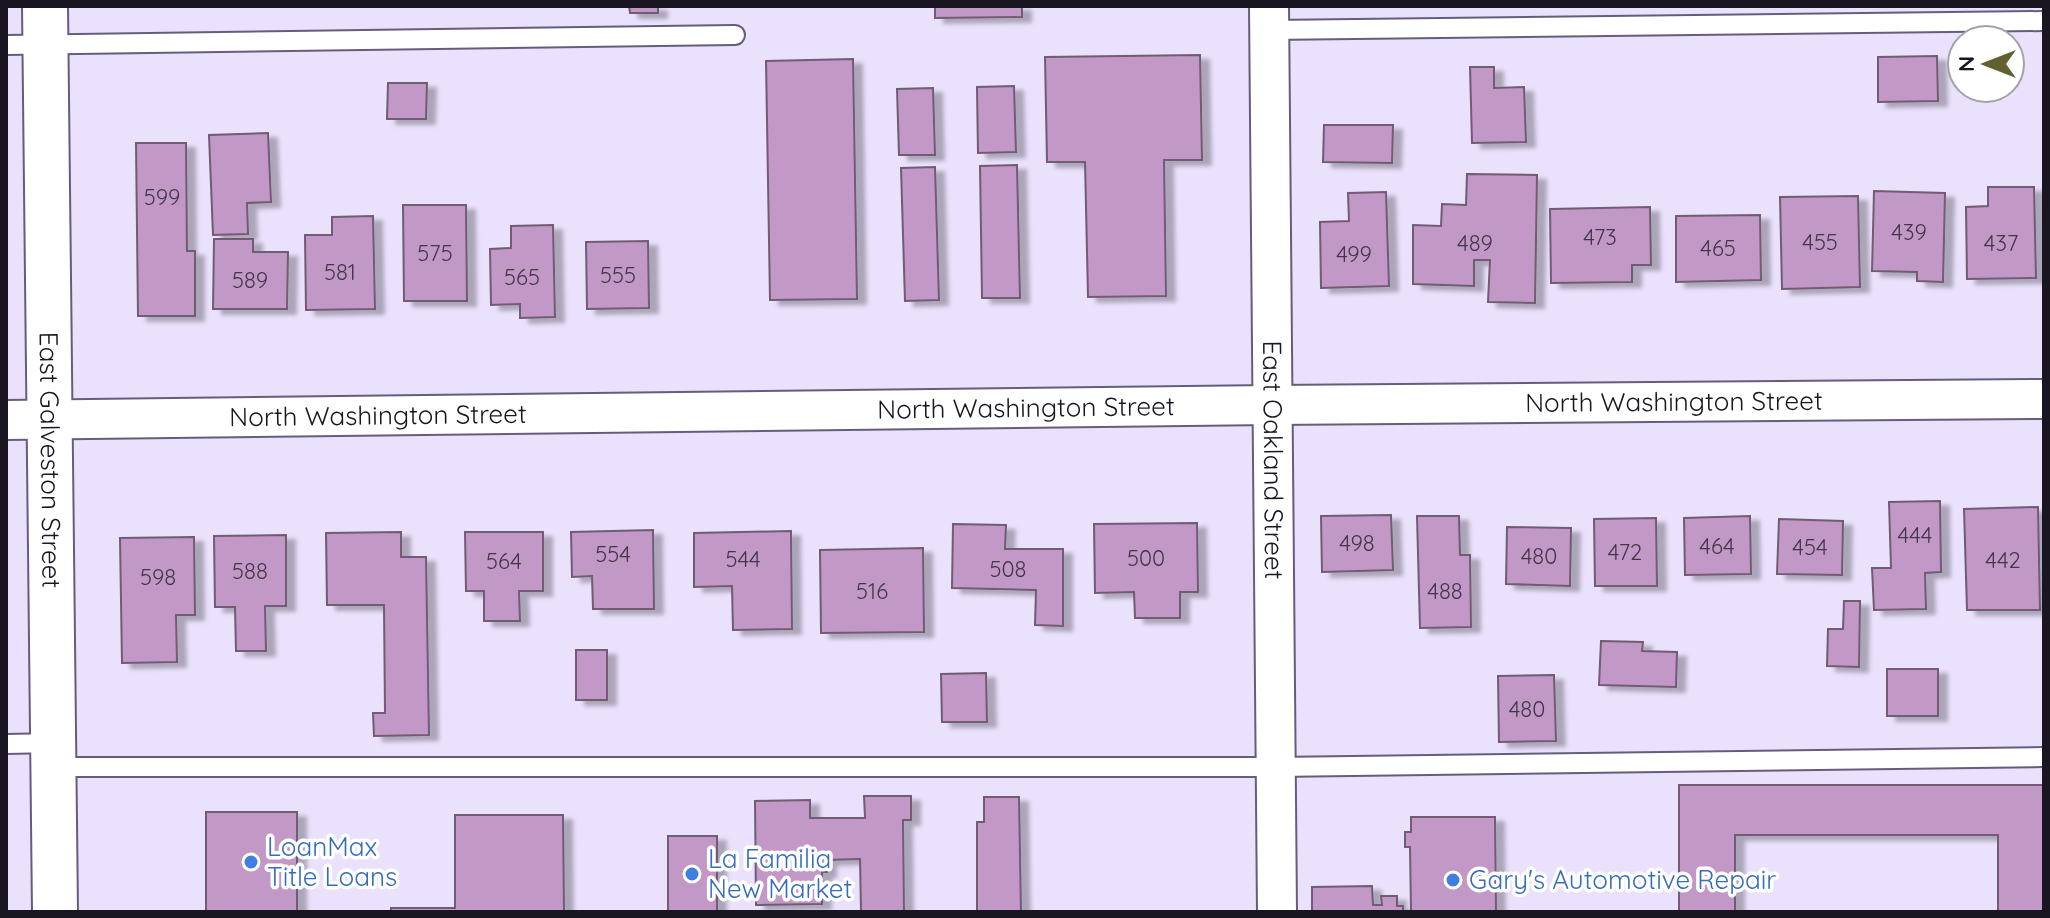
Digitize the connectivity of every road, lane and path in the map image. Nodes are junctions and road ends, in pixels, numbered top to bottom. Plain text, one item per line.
1 (1269, 18) edge
2 (2044, 21) edge
3 (32, 32) edge
4 (735, 35) dead end
5 (2044, 399) edge
6 (1272, 405) junction
7 (50, 419) junction
8 (6, 420) edge
9 (6, 744) edge
10 (55, 755) junction
11 (2044, 757) edge
12 (1275, 767) junction
13 (55, 912) edge
14 (1277, 912) edge

1 - 2 lane
1 - 6 street, East Oakland Street
3 - 4 lane
3 - 7 street, East Galveston Street
5 - 6 street, North Washington Street
6 - 7 street, North Washington Street
6 - 12 street, East Oakland Street
7 - 8 street, North Washington Street
7 - 10 street, East Galveston Street
9 - 10 lane
10 - 12 lane
10 - 13 street, East Galveston Street
11 - 12 lane
12 - 14 street, East Oakland Street

